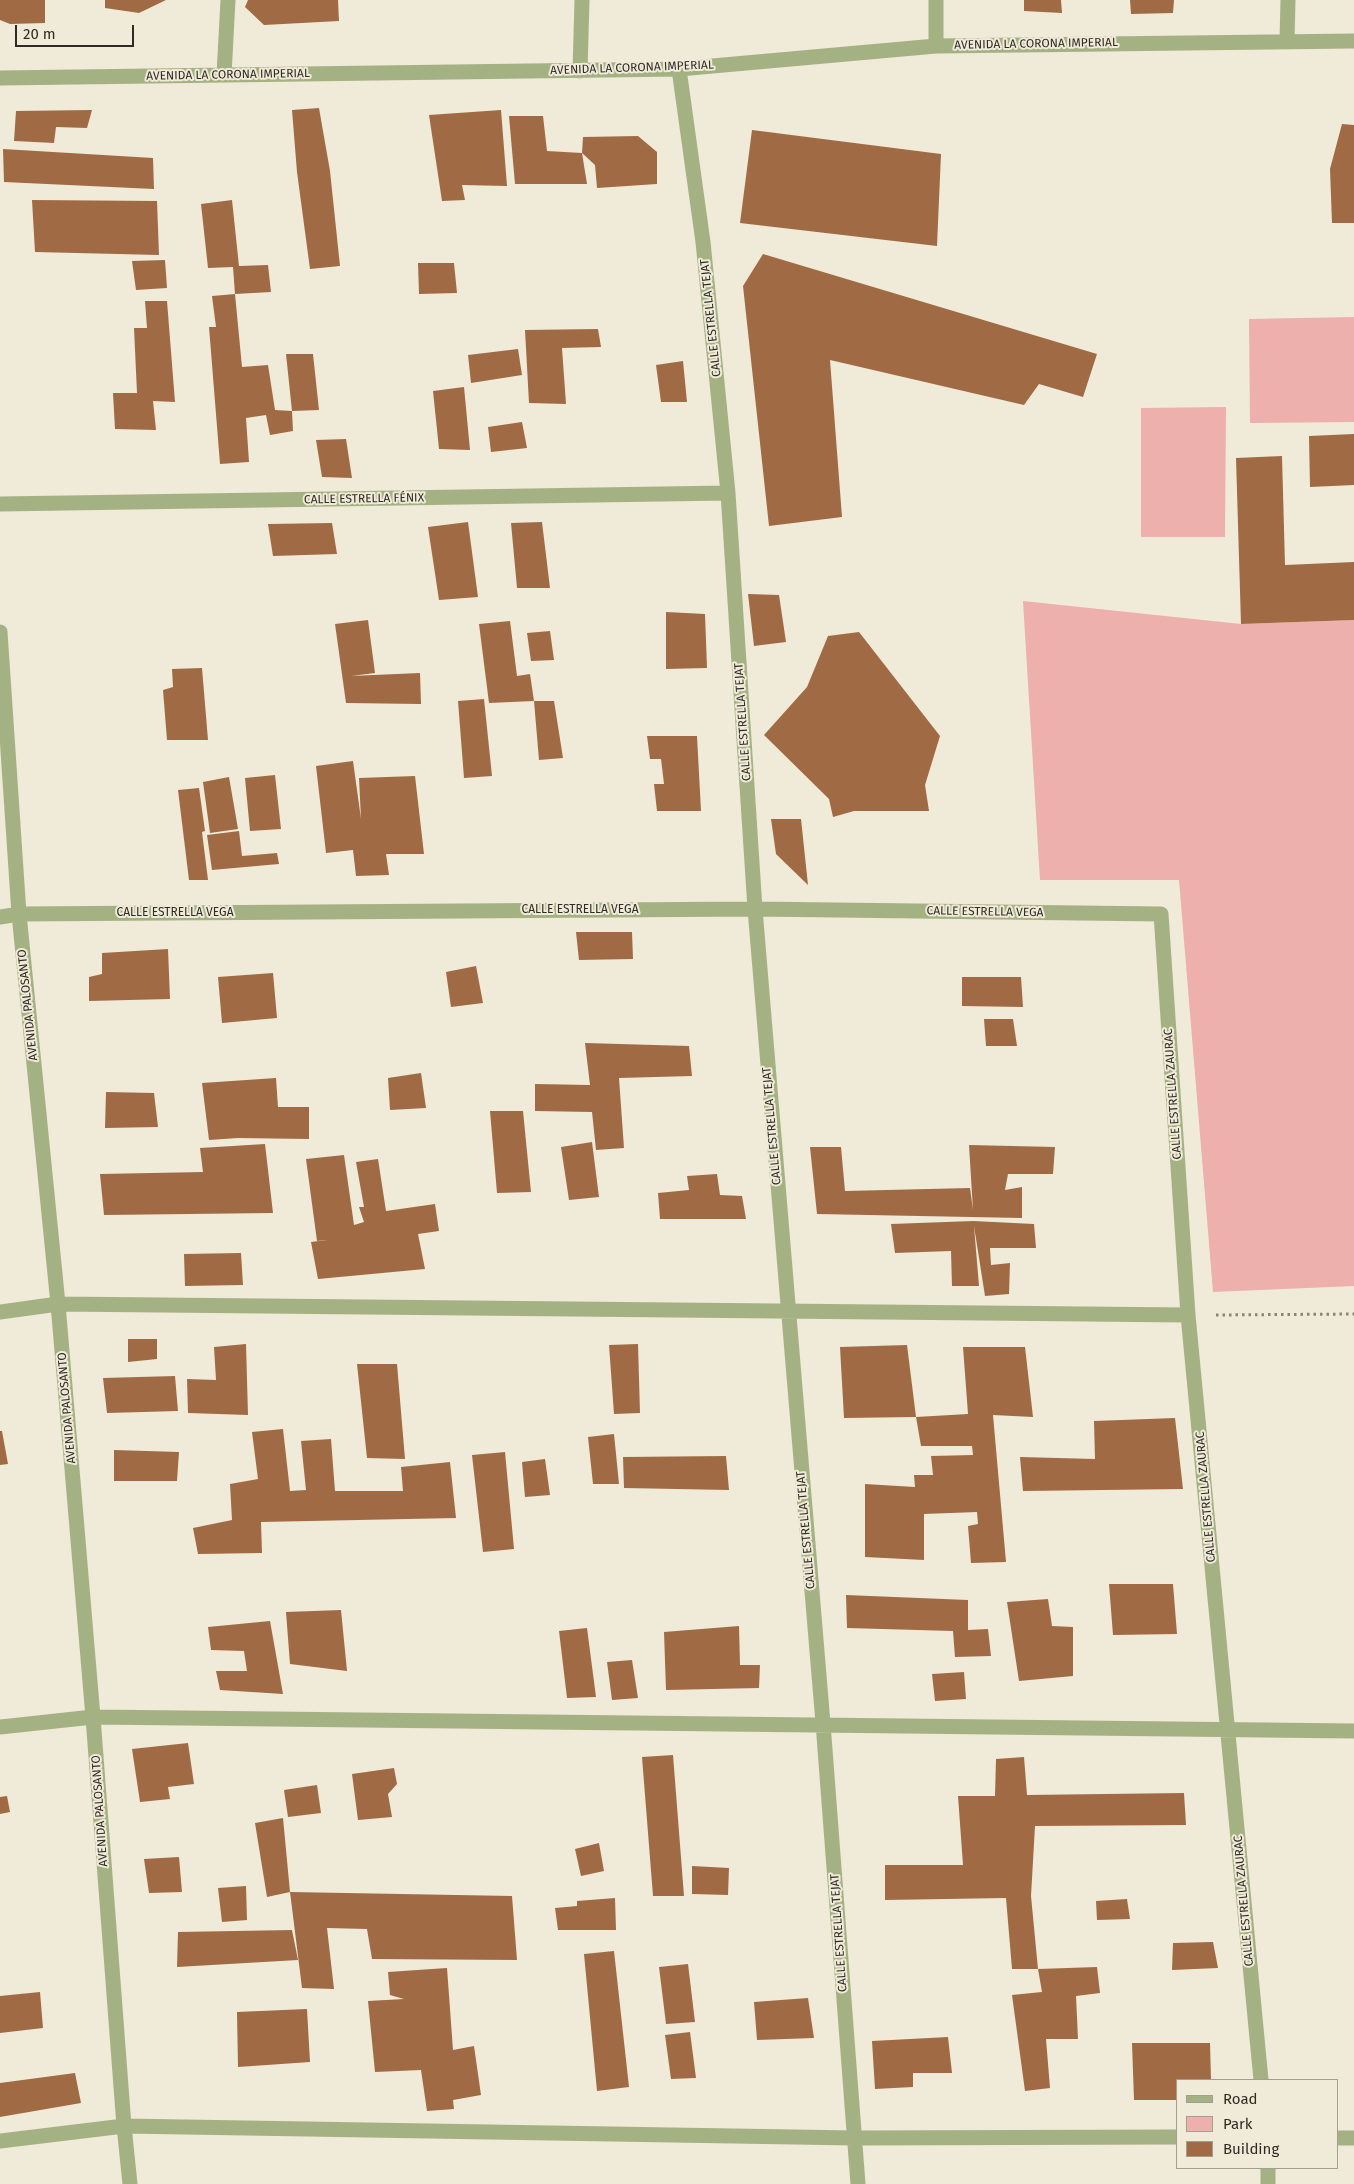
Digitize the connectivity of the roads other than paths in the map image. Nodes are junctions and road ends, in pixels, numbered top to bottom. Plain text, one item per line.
1 (228, 0) edge
2 (582, 0) edge
3 (936, 0) edge
4 (1288, 0) edge
5 (1287, 41) junction
6 (1354, 41) edge
7 (936, 46) junction
8 (679, 69) junction
9 (580, 71) junction
10 (224, 75) junction
11 (0, 78) edge
12 (728, 493) junction
13 (0, 504) edge
14 (0, 632) edge
15 (755, 909) junction
16 (19, 914) junction
17 (1161, 914) joint
18 (0, 917) edge
19 (58, 1304) junction
20 (787, 1311) junction
21 (0, 1312) edge
22 (1188, 1315) junction
23 (93, 1717) junction
24 (824, 1723) junction
25 (0, 1727) edge
26 (1228, 1730) junction
27 (1354, 1730) edge
28 (1261, 2079) edge
29 (124, 2126) junction
30 (1176, 2137) edge
31 (855, 2138) junction
32 (1339, 2138) edge
33 (1354, 2138) edge
34 (0, 2141) edge
35 (1268, 2169) edge
36 (130, 2184) edge
37 (858, 2184) edge
38 (1268, 2184) edge

1 - 10 street
2 - 9 street
3 - 7 street
4 - 5 street
5 - 6 street, AVENIDA LA CORONA IMPERIAL
5 - 7 street, AVENIDA LA CORONA IMPERIAL
7 - 8 street, AVENIDA LA CORONA IMPERIAL
8 - 9 street, AVENIDA LA CORONA IMPERIAL
8 - 12 street, CALLE ESTRELLA TEJAT
9 - 10 street, AVENIDA LA CORONA IMPERIAL
10 - 11 street, AVENIDA LA CORONA IMPERIAL
12 - 13 street, CALLE ESTRELLA FÉNIX
12 - 15 street, CALLE ESTRELLA TEJAT
14 - 16 street, AVENIDA PALOSANTO
15 - 16 street, CALLE ESTRELLA VEGA
15 - 17 street, CALLE ESTRELLA VEGA
15 - 20 street, CALLE ESTRELLA TEJAT
16 - 18 street, CALLE ESTRELLA VEGA
16 - 19 street, AVENIDA PALOSANTO
17 - 22 street, CALLE ESTRELLA ZAURAC
19 - 20 street
19 - 21 street
19 - 23 street, AVENIDA PALOSANTO
20 - 22 street
20 - 24 street, CALLE ESTRELLA TEJAT
22 - 26 street, CALLE ESTRELLA ZAURAC
23 - 24 street
23 - 25 street
23 - 29 street, AVENIDA PALOSANTO
24 - 26 street
24 - 31 street, CALLE ESTRELLA TEJAT
26 - 27 street
26 - 28 street, CALLE ESTRELLA ZAURAC
29 - 31 street
29 - 34 street
29 - 36 street, AVENIDA PALOSANTO
30 - 31 street
31 - 37 street, CALLE ESTRELLA TEJAT
32 - 33 street
35 - 38 street

